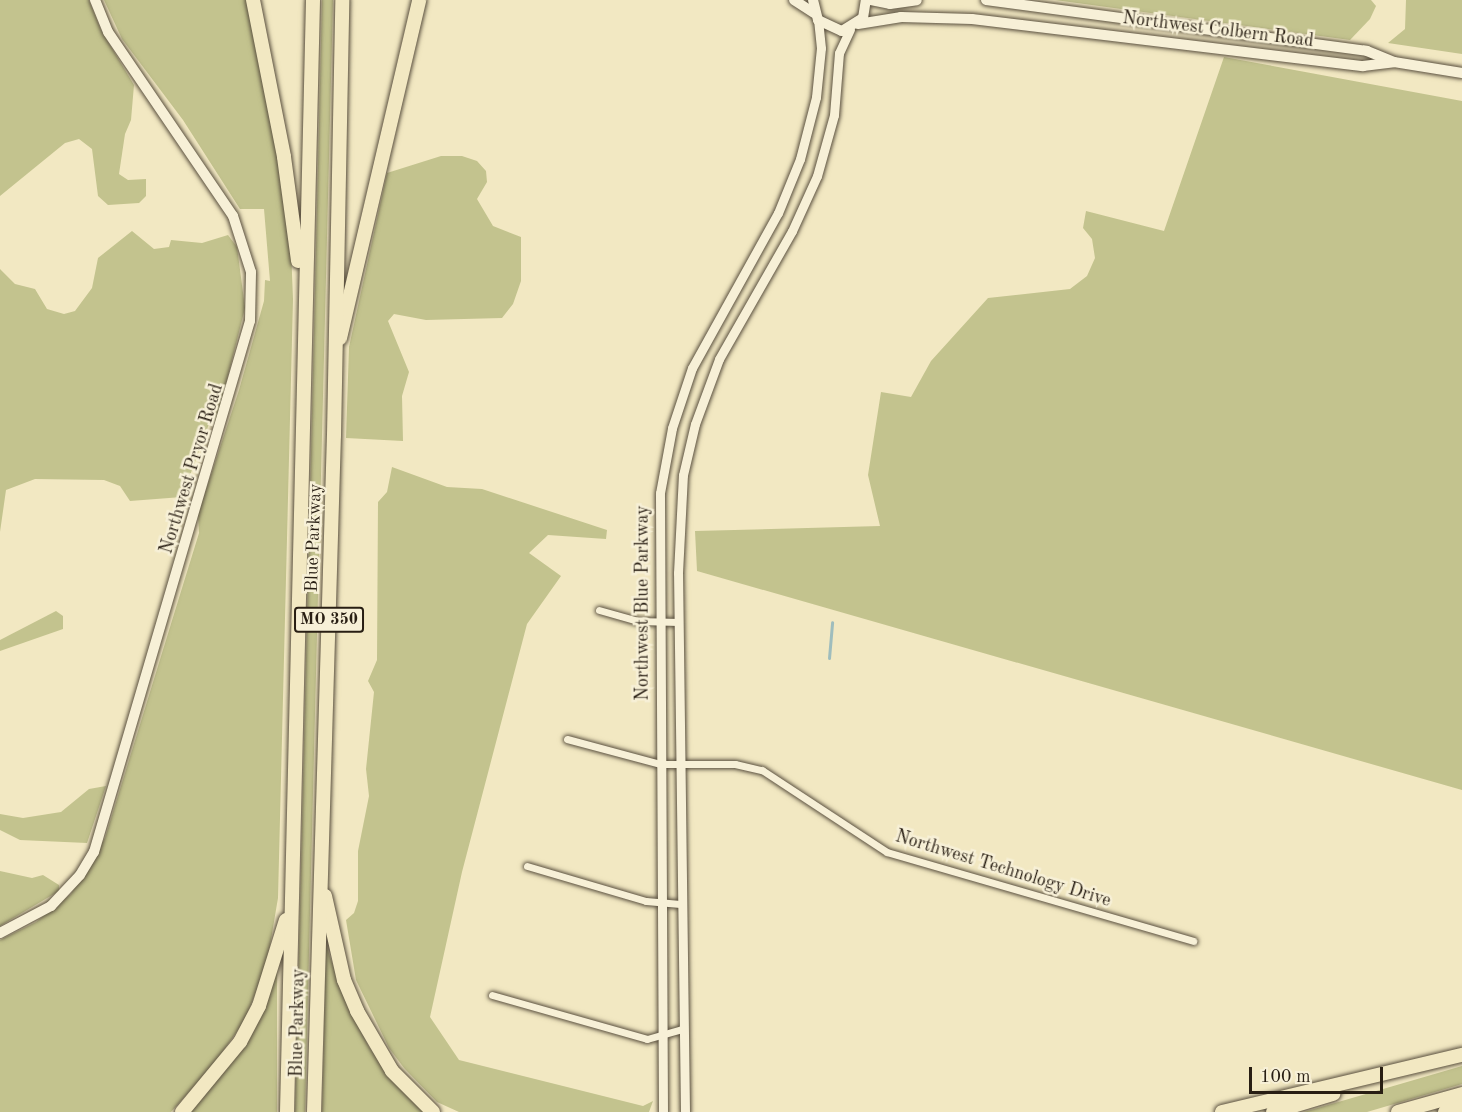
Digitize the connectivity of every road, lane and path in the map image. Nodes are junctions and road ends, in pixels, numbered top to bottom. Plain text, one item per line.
1 (96, 0) edge
2 (253, 0) edge
3 (313, 0) edge
4 (342, 0) edge
5 (419, 0) edge
6 (794, 0) edge
7 (813, 0) edge
8 (866, 0) edge
9 (871, 0) edge
10 (917, 0) edge
11 (986, 0) edge
12 (816, 17) junction
13 (854, 27) junction
14 (1394, 62) junction
15 (1462, 73) edge
16 (304, 338) junction
17 (333, 369) junction
18 (599, 610) dead end
19 (679, 622) junction
20 (658, 623) junction
21 (567, 739) dead end
22 (660, 764) junction
23 (681, 765) junction
24 (527, 866) dead end
25 (322, 871) junction
26 (291, 901) junction
27 (661, 902) junction
28 (682, 904) junction
29 (0, 933) edge
30 (1193, 941) dead end
31 (492, 995) dead end
32 (684, 1029) junction
33 (662, 1037) junction
34 (1462, 1056) edge
35 (1462, 1094) edge
36 (1462, 1106) edge
37 (1242, 1108) junction
38 (182, 1112) edge
39 (287, 1112) edge
40 (315, 1112) edge
41 (433, 1112) edge
42 (663, 1112) edge
43 (685, 1112) edge
44 (1222, 1112) edge
45 (1227, 1112) edge
46 (1273, 1112) edge
47 (1398, 1112) edge
48 (1445, 1112) edge

1 - 29 main road, Northwest Pryor Road
2 - 16 highway
3 - 16 highway, Blue Parkway / MO 350
4 - 17 highway, Blue Parkway / MO 350
5 - 17 highway
6 - 12 main road
7 - 12 main road
8 - 13 main road
9 - 10 main road
11 - 14 main road, Northwest Colbern Road
12 - 13 main road
12 - 20 street, Northwest Blue Parkway
13 - 14 main road, Northwest Colbern Road
13 - 19 street, Northwest Blue Parkway
14 - 15 main road, Northwest Colbern Road
16 - 26 highway, Blue Parkway / MO 350
17 - 25 highway, Blue Parkway / MO 350
18 - 20 street
19 - 20 street
19 - 23 street, Northwest Blue Parkway
20 - 22 street, Northwest Blue Parkway
21 - 22 street, Northwest Technology Drive
22 - 23 street, Northwest Technology Drive
22 - 27 street, Northwest Blue Parkway
23 - 28 street, Northwest Blue Parkway
23 - 30 street, Northwest Technology Drive
24 - 27 street
25 - 40 highway, Blue Parkway / MO 350
25 - 41 highway
26 - 38 highway
26 - 39 highway, Blue Parkway / MO 350
27 - 28 street
27 - 33 street, Northwest Blue Parkway
28 - 32 street, Northwest Blue Parkway
31 - 33 street
32 - 33 street
32 - 43 street, Northwest Blue Parkway
33 - 42 street, Northwest Blue Parkway
34 - 37 highway
34 - 46 highway
35 - 47 highway
36 - 48 highway
37 - 44 highway
37 - 45 highway

